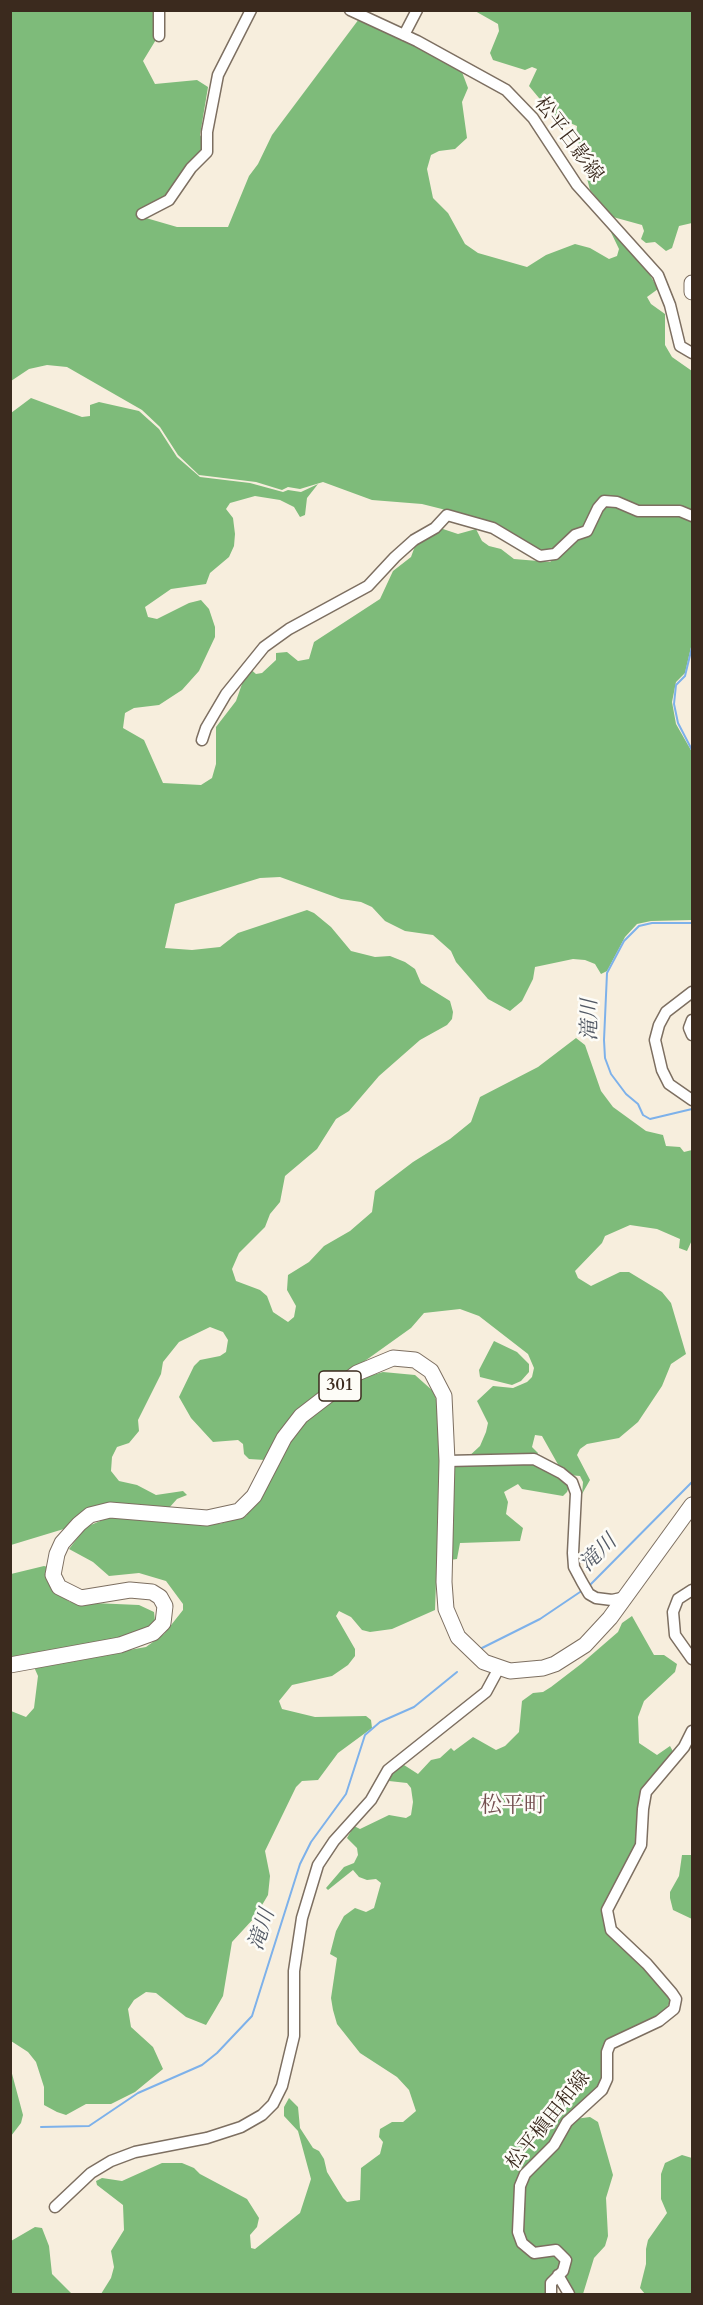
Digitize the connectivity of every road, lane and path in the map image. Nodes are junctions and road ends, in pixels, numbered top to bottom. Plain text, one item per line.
1 (159, 10) edge
2 (251, 10) edge
3 (350, 10) edge
4 (417, 10) edge
5 (361, 13) edge
6 (404, 35) junction
7 (159, 36) dead end
8 (142, 214) dead end
9 (693, 283) edge
10 (693, 292) edge
11 (693, 353) edge
12 (693, 516) edge
13 (202, 740) dead end
14 (693, 992) edge
15 (693, 1020) edge
16 (693, 1035) edge
17 (693, 1100) edge
18 (447, 1461) junction
19 (693, 1505) edge
20 (693, 1590) edge
21 (626, 1596) junction
22 (693, 1659) edge
23 (10, 1665) edge
24 (499, 1668) junction
25 (693, 1731) edge
26 (688, 1747) edge
27 (55, 2207) dead end
28 (558, 2275) junction
29 (551, 2295) edge
30 (569, 2295) edge

1 - 7 street
2 - 8 street
3 - 5 street, 松平日影線
4 - 6 street
5 - 6 street, 松平日影線
6 - 11 street, 松平日影線
9 - 10 highway
12 - 13 street
14 - 17 street
15 - 16 street
18 - 21 street
18 - 23 highway, 301
18 - 24 highway, 301
19 - 21 highway, 301
20 - 22 street
21 - 24 highway, 301
24 - 27 street
25 - 26 street, 松平槇田和線
26 - 28 street, 松平槇田和線
28 - 29 street, 松平槇田和線
28 - 30 street

